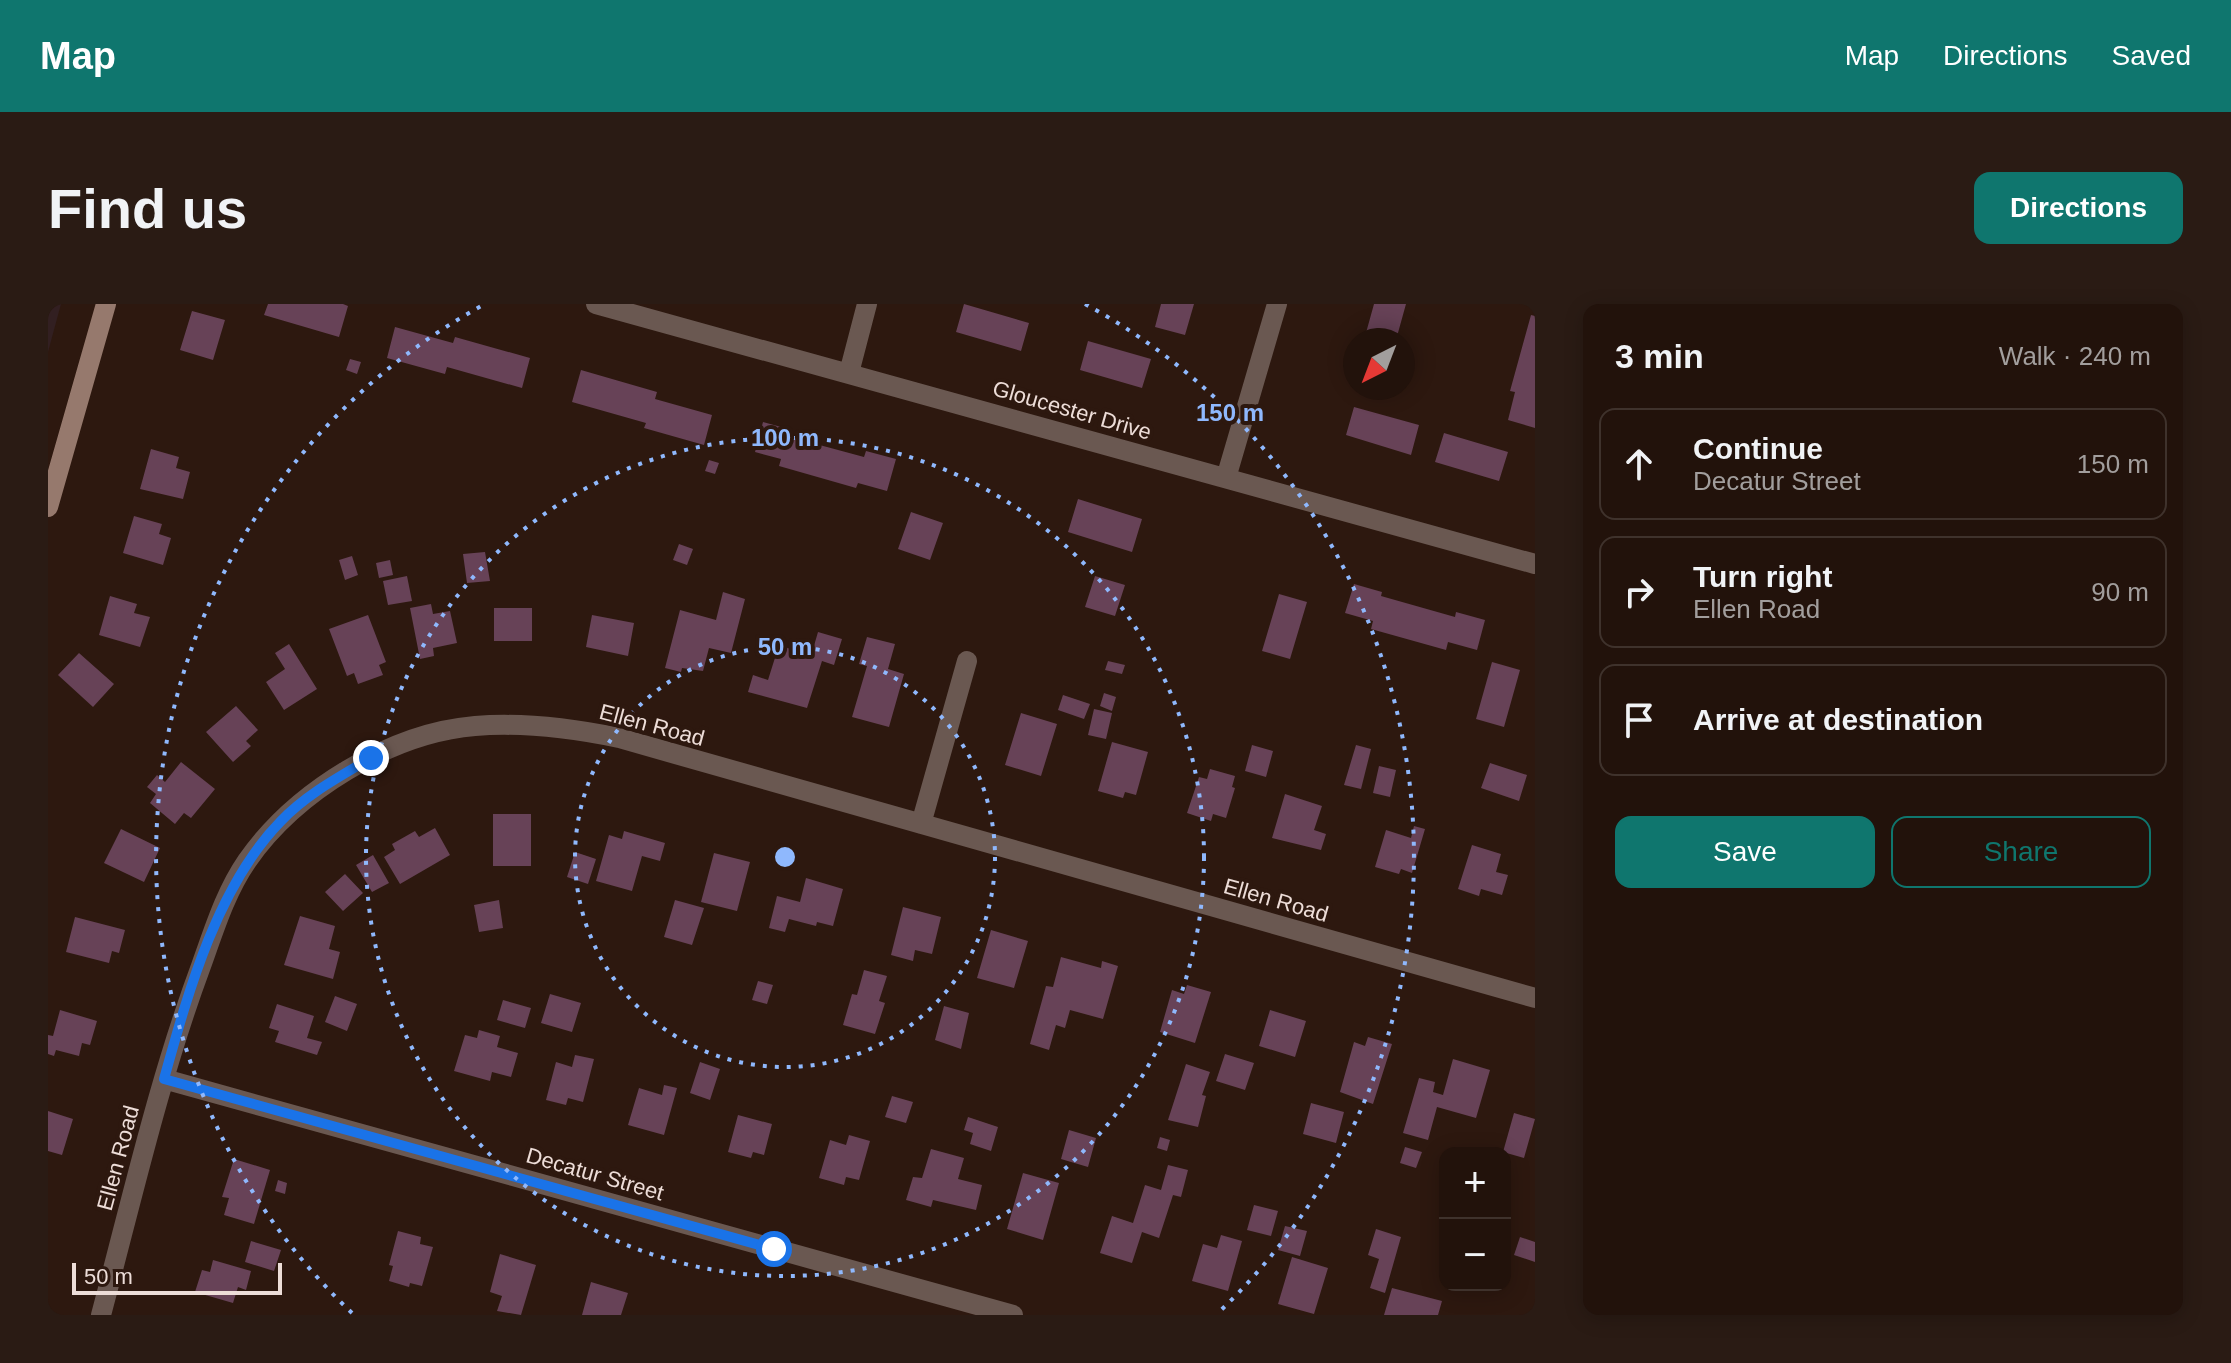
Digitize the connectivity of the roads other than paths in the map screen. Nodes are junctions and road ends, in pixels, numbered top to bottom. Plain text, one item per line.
1 (106, 304) edge
2 (596, 304) edge
3 (867, 304) edge
4 (1277, 304) edge
5 (849, 373) junction
6 (1226, 478) junction
7 (48, 507) edge
8 (1535, 564) edge
9 (967, 661) dead end
10 (921, 824) junction
11 (1535, 998) edge
12 (164, 1079) junction
13 (101, 1315) edge
14 (1013, 1315) edge

1 - 7 street
2 - 5 street, Gloucester Drive
3 - 5 street
4 - 6 street
5 - 6 street, Gloucester Drive
6 - 8 street, Gloucester Drive
9 - 10 street
10 - 11 street, Ellen Road
10 - 12 street, Ellen Road
12 - 13 street, Ellen Road
12 - 14 street, Decatur Street

